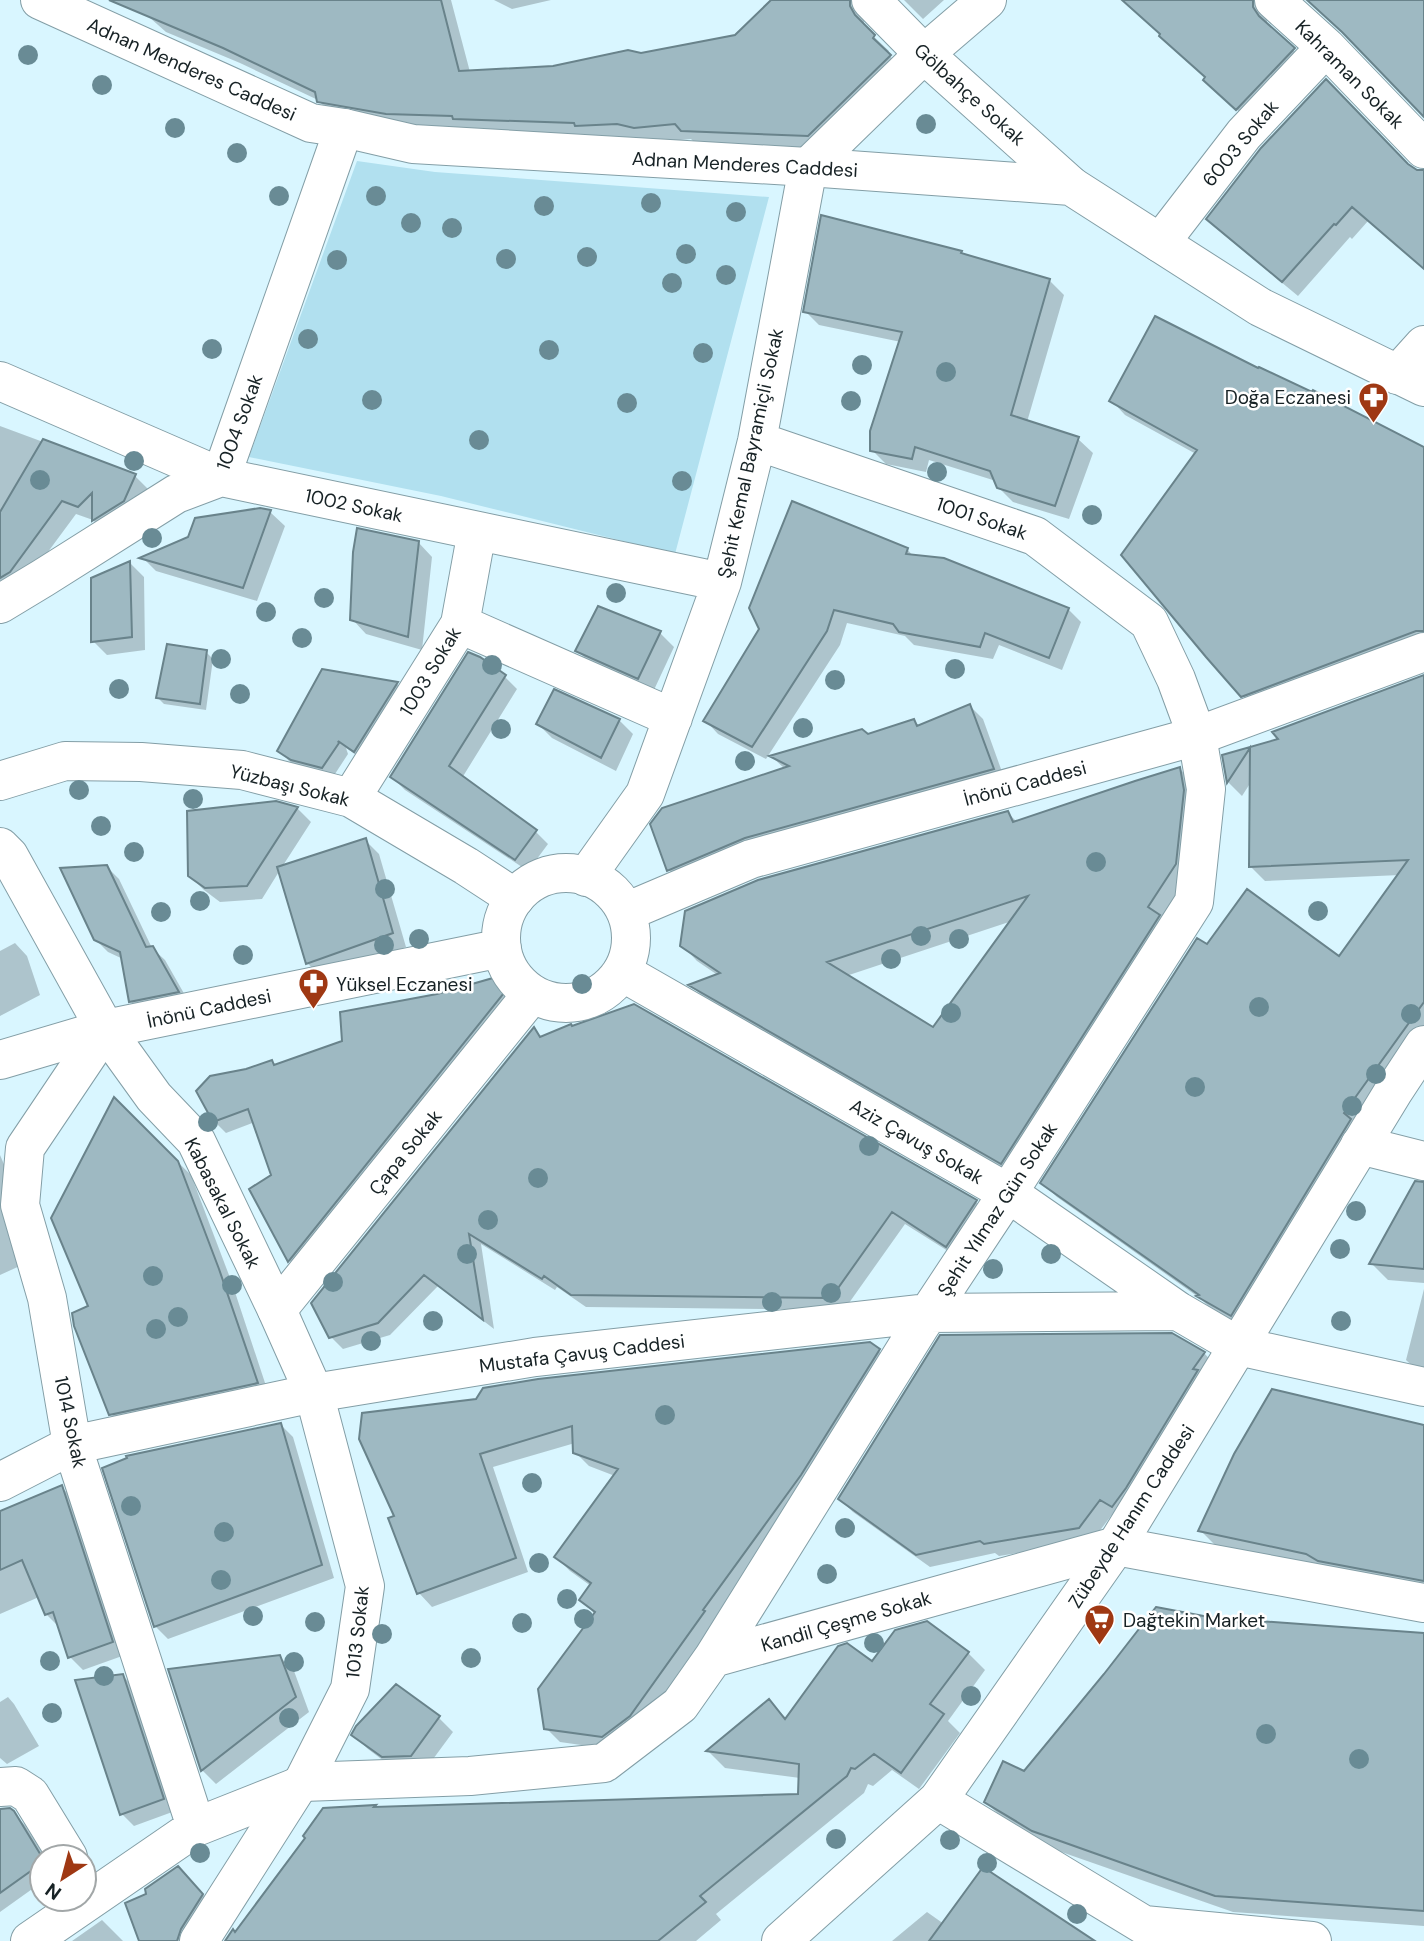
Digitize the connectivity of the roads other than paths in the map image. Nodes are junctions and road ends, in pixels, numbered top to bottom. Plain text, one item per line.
1 (40, 0) edge
2 (871, 0) edge
3 (987, 0) edge
4 (1274, 0) edge
5 (1326, 47) junction
6 (924, 54) junction
7 (344, 128) junction
8 (1424, 149) edge
9 (808, 167) junction
10 (1071, 186) junction
11 (1160, 243) junction
12 (1424, 345) edge
13 (0, 381) edge
14 (1410, 381) edge
15 (757, 441) junction
16 (221, 477) junction
17 (477, 531) junction
18 (722, 582) junction
19 (0, 604) edge
20 (460, 624) junction
21 (1424, 652) edge
22 (673, 719) junction
23 (1197, 736) junction
24 (0, 781) edge
25 (351, 798) junction
26 (0, 847) edge
27 (586, 877) junction
28 (515, 898) junction
29 (626, 912) junction
30 (502, 948) junction
31 (622, 972) junction
32 (532, 994) junction
33 (105, 1029) junction
34 (1424, 1045) edge
35 (0, 1060) edge
36 (1360, 1144) junction
37 (1424, 1161) edge
38 (1008, 1193) junction
39 (277, 1310) junction
40 (1178, 1311) junction
41 (929, 1313) junction
42 (1238, 1346) junction
43 (1424, 1387) edge
44 (314, 1393) junction
45 (72, 1445) junction
46 (0, 1482) edge
47 (1116, 1546) junction
48 (1424, 1602) edge
49 (713, 1658) junction
50 (300, 1785) junction
51 (0, 1787) edge
52 (938, 1800) junction
53 (195, 1827) junction
54 (59, 1843) edge
55 (98, 1885) edge
56 (62, 1913) edge
57 (30, 1941) edge
58 (199, 1941) edge
59 (781, 1941) edge
60 (1312, 1941) edge

1 - 7 street, Adnan Menderes Caddesi
2 - 6 street, Gölbahçe Sokak
3 - 6 street
4 - 5 street, Kahraman Sokak
5 - 8 street, Kahraman Sokak
5 - 11 street, 6003 Sokak
6 - 9 street
6 - 10 street, Gölbahçe Sokak
7 - 9 street, Adnan Menderes Caddesi
7 - 16 street, 1004 Sokak
9 - 10 street, Adnan Menderes Caddesi
9 - 15 street, Şehit Kemal Bayramiçli Sokak
10 - 11 street, Adnan Menderes Caddesi
11 - 14 street, Adnan Menderes Caddesi
12 - 14 street
13 - 16 street, 1002 Sokak
15 - 18 street, Şehit Kemal Bayramiçli Sokak
15 - 23 street, 1001 Sokak
16 - 17 street, 1002 Sokak
16 - 19 street, 1004 Sokak
17 - 18 street, 1002 Sokak
17 - 20 street, 1003 Sokak
18 - 22 street, Şehit Kemal Bayramiçli Sokak
20 - 22 street
20 - 25 street, 1003 Sokak
21 - 23 street, İnönü Caddesi
22 - 27 street, Şehit Kemal Bayramiçli Sokak
23 - 29 street, İnönü Caddesi
23 - 38 street, Şehit Yılmaz Gün Sokak
24 - 25 street, Yüzbaşı Sokak
25 - 28 street, Yüzbaşı Sokak
26 - 33 street, Kabasakal Sokak
27 - 28 street
27 - 29 street
28 - 30 street
29 - 31 street
30 - 32 street
30 - 33 street, İnönü Caddesi
31 - 32 street
31 - 38 street, Aziz Çavuş Sokak
32 - 39 street, Çapa Sokak
33 - 35 street, İnönü Caddesi
33 - 39 street, Kabasakal Sokak
33 - 45 street, 1014 Sokak
34 - 36 street, Zübeyde Hanım Caddesi
36 - 37 street
36 - 42 street, Zübeyde Hanım Caddesi
38 - 40 street, Aziz Çavuş Sokak
38 - 41 street, Şehit Yılmaz Gün Sokak
39 - 44 street, Kabasakal Sokak
40 - 41 street, Mustafa Çavuş Caddesi
40 - 42 street, Aziz Çavuş Sokak
41 - 44 street, Mustafa Çavuş Caddesi
41 - 49 street, Şehit Yılmaz Gün Sokak
42 - 43 street
42 - 47 street, Zübeyde Hanım Caddesi
44 - 45 street, Mustafa Çavuş Caddesi
44 - 50 street, 1013 Sokak
45 - 46 street, Mustafa Çavuş Caddesi
45 - 53 street, 1014 Sokak
47 - 48 street, Kandil Çeşme Sokak
47 - 49 street, Kandil Çeşme Sokak
47 - 52 street, Zübeyde Hanım Caddesi
49 - 50 street
50 - 53 street
50 - 58 street, 1013 Sokak
51 - 54 street
52 - 59 street, Zübeyde Hanım Caddesi
52 - 60 street
53 - 55 street
56 - 57 street

